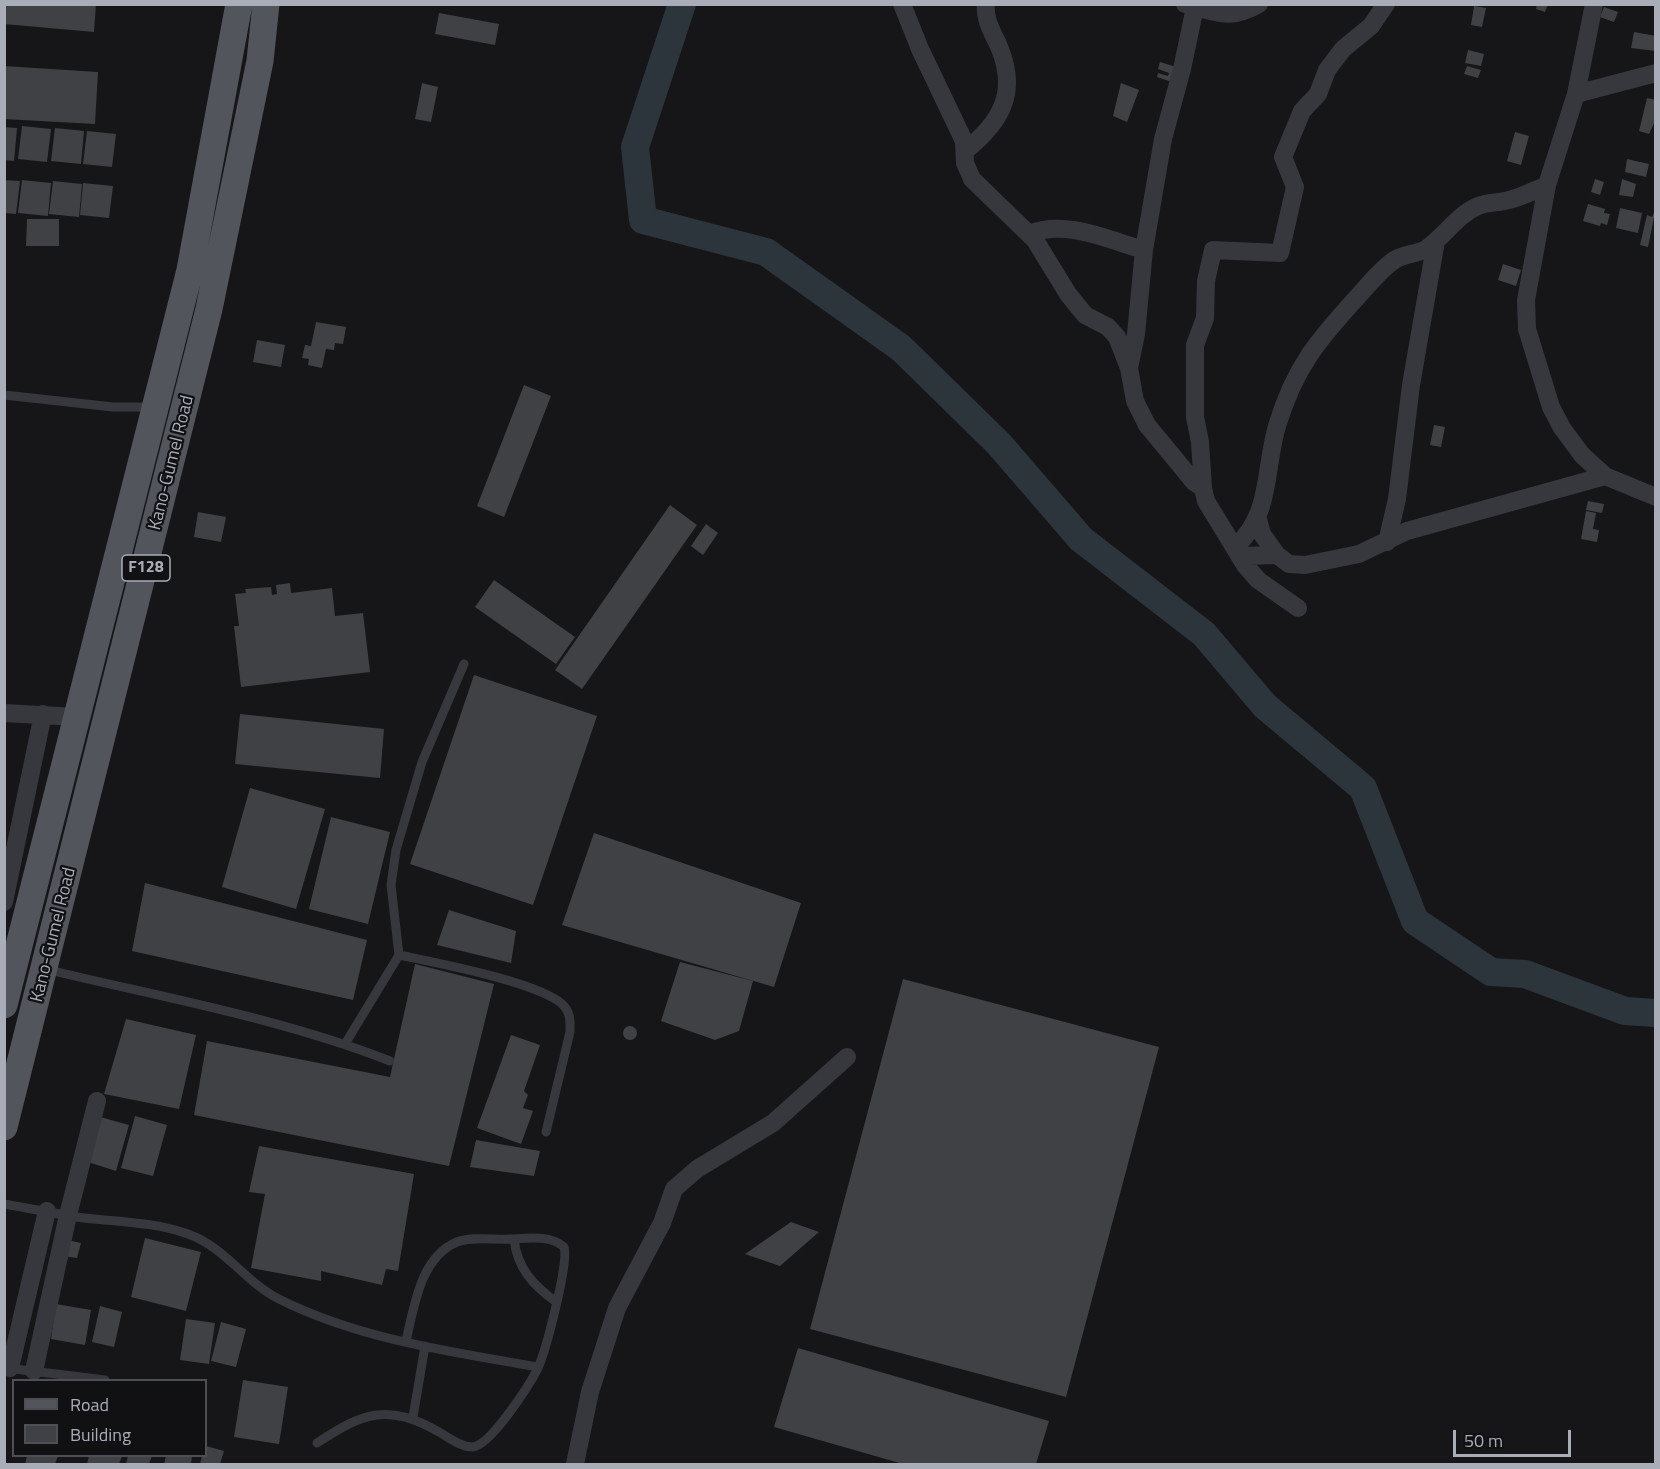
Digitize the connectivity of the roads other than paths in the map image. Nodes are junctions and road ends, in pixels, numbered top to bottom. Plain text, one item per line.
1 (239, 4) edge
2 (266, 4) edge
3 (902, 4) edge
4 (986, 4) edge
5 (1259, 4) edge
6 (1386, 4) edge
7 (1594, 4) edge
8 (1190, 6) edge
9 (231, 59) junction
10 (260, 61) junction
11 (1656, 73) edge
12 (1576, 94) junction
13 (965, 151) junction
14 (1547, 185) junction
15 (1029, 234) junction
16 (1436, 241) junction
17 (1144, 250) junction
18 (1129, 368) junction
19 (4, 395) edge
20 (156, 407) junction
21 (1605, 476) junction
22 (1203, 488) junction
23 (1656, 497) edge
24 (1258, 519) junction
25 (1387, 543) junction
26 (1237, 551) junction
27 (1276, 555) junction
28 (1298, 608) dead end
29 (464, 664) dead end
30 (4, 713) edge
31 (43, 714) junction
32 (77, 717) junction
33 (4, 902) edge
34 (399, 955) junction
35 (45, 969) junction
36 (4, 1005) edge
37 (345, 1044) junction
38 (848, 1056) dead end
39 (390, 1062) dead end
40 (97, 1101) dead end
41 (4, 1127) edge
42 (546, 1132) dead end
43 (4, 1204) edge
44 (47, 1211) junction
45 (68, 1215) junction
46 (514, 1239) junction
47 (556, 1302) junction
48 (406, 1341) junction
49 (425, 1346) junction
50 (538, 1367) junction
51 (7, 1368) edge
52 (34, 1371) junction
53 (97, 1379) edge
54 (413, 1417) junction
55 (317, 1443) dead end
56 (575, 1464) edge

1 - 9 main road, Kano-Gumel Road / F128
2 - 10 main road, Kano-Gumel Road / F128
3 - 13 street
4 - 13 street
5 - 8 street
6 - 22 street
7 - 12 street
8 - 17 street
9 - 10 main road
9 - 20 main road, Kano-Gumel Road / F128
10 - 35 main road, Kano-Gumel Road / F128
11 - 12 street
12 - 14 street
13 - 15 street
14 - 16 street
14 - 21 street
15 - 17 street
15 - 18 street
16 - 24 street
16 - 25 street
17 - 18 street
18 - 22 street
19 - 20 lane
20 - 32 main road, Kano-Gumel Road / F128
21 - 23 street
21 - 25 street
22 - 26 street
24 - 26 street
24 - 27 street
25 - 27 street
26 - 27 street
26 - 28 street
29 - 34 lane
30 - 31 street
31 - 32 street
31 - 33 street
32 - 36 main road, Kano-Gumel Road / F128
34 - 37 lane
34 - 42 lane
35 - 37 lane
35 - 41 main road, Kano-Gumel Road / F128
37 - 39 lane
38 - 56 street
40 - 45 street
43 - 44 lane
44 - 45 lane
44 - 51 street
45 - 48 lane
45 - 52 street
46 - 47 lane
46 - 47 lane
46 - 48 lane
47 - 50 lane
48 - 49 lane
49 - 50 lane
49 - 54 lane
50 - 54 lane
51 - 52 lane
52 - 53 lane
54 - 55 lane

